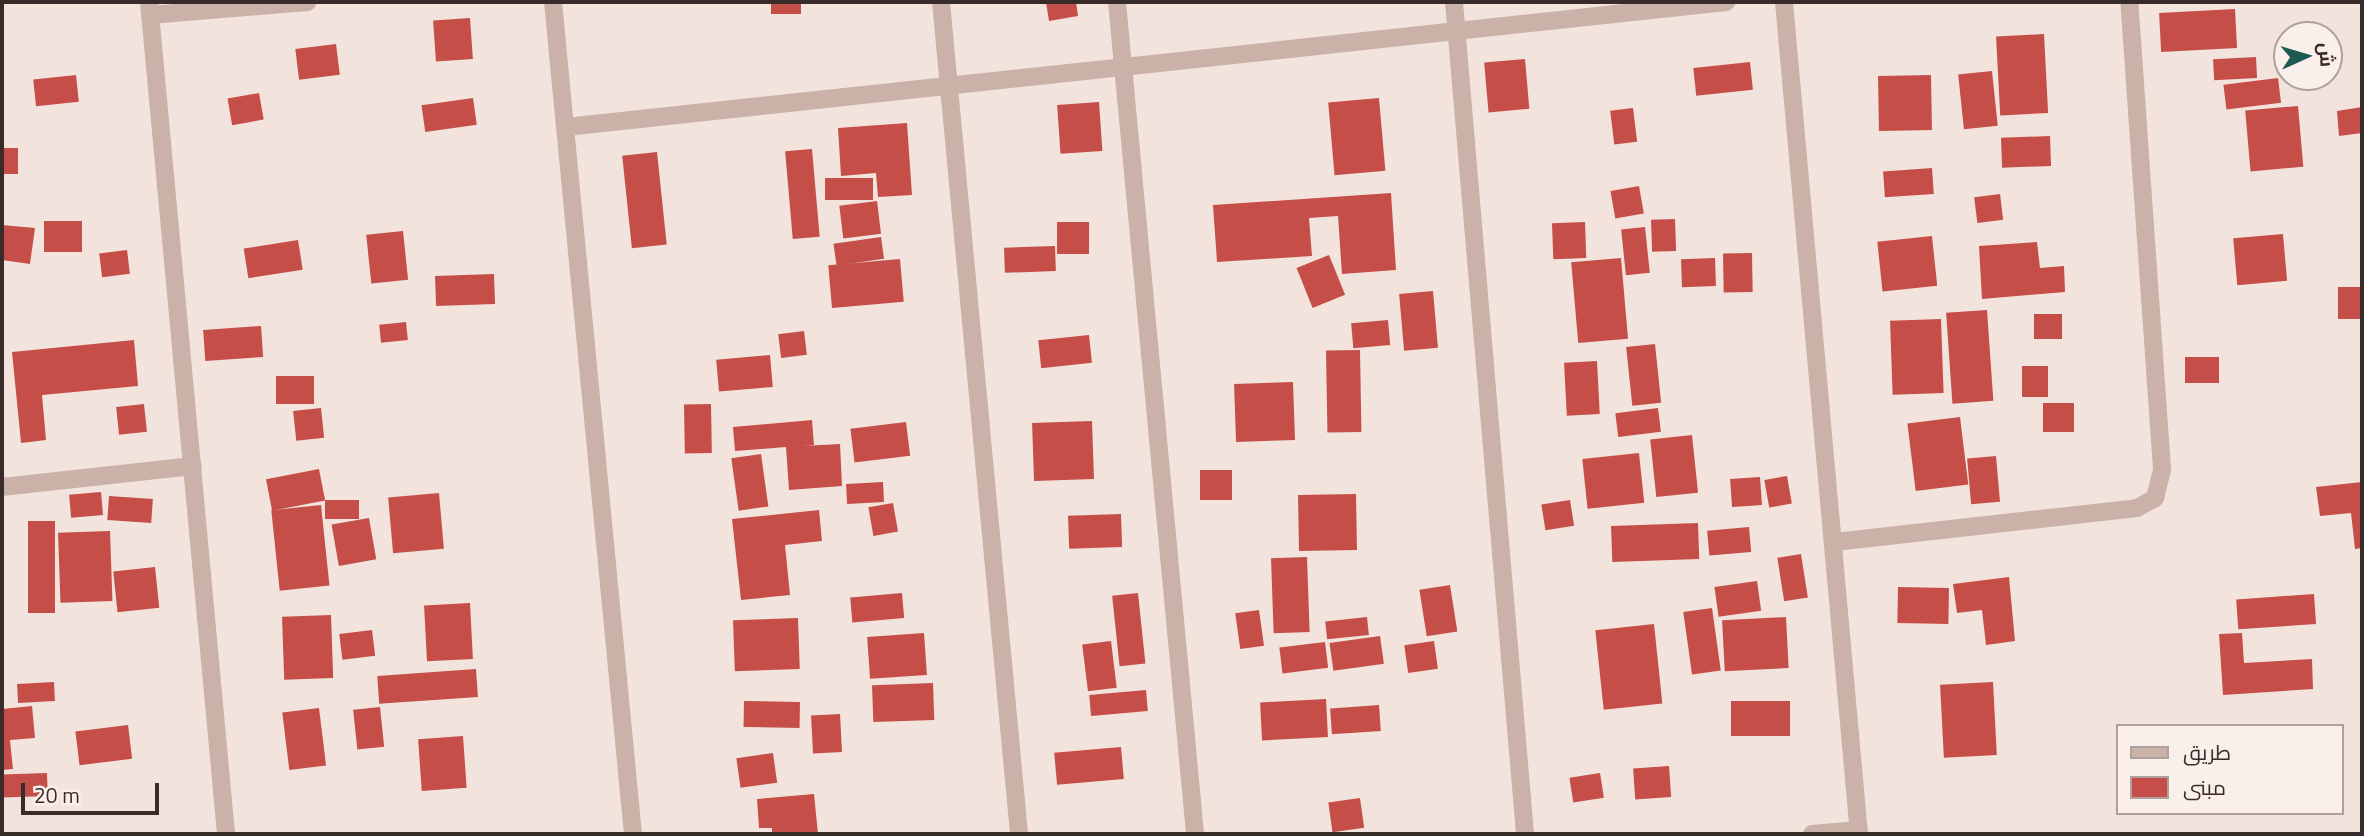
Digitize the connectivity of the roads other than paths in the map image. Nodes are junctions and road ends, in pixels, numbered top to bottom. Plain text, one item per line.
1 (307, 2) edge
2 (553, 2) edge
3 (941, 2) edge
4 (1117, 2) edge
5 (1454, 2) edge
6 (1726, 2) edge
7 (1784, 2) edge
8 (2129, 2) edge
9 (150, 8) edge
10 (1457, 32) junction
11 (1124, 67) junction
12 (950, 86) junction
13 (566, 127) junction
14 (193, 466) junction
15 (2, 487) edge
16 (1835, 542) junction
17 (1859, 832) edge
18 (226, 834) edge
19 (634, 834) edge
20 (1019, 834) edge
21 (1195, 834) edge
22 (1525, 834) edge
23 (1812, 834) edge

1 - 9 street
2 - 13 street
3 - 12 street
4 - 11 street
5 - 10 street
6 - 10 street
7 - 16 street
8 - 16 street
9 - 14 street
10 - 11 street
10 - 22 street
11 - 12 street
11 - 21 street
12 - 13 street
12 - 20 street
13 - 19 street
14 - 15 street
14 - 18 street
16 - 17 street
17 - 23 street

